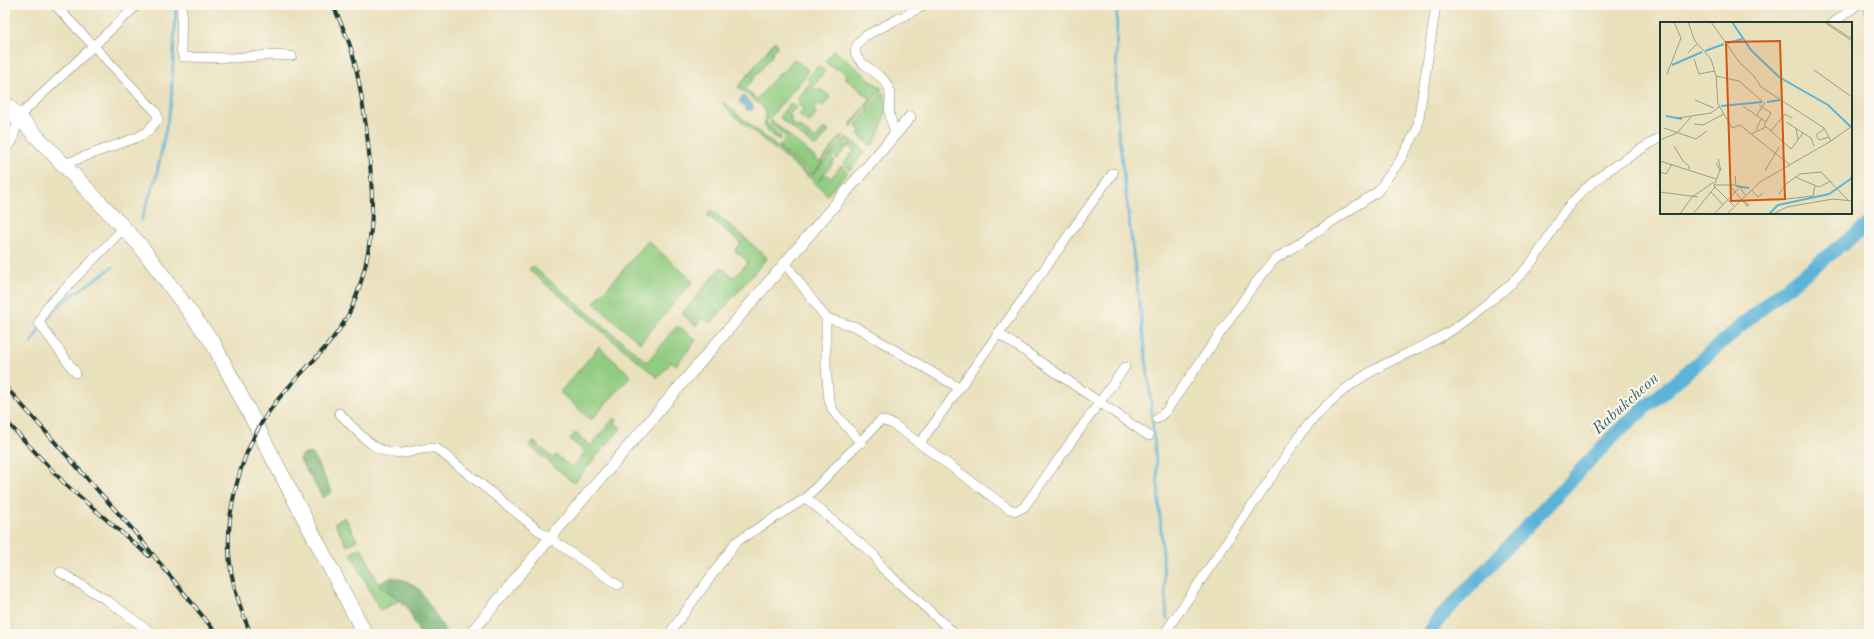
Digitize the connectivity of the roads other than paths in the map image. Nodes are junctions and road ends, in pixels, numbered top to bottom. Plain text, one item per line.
1 (55, 5) edge
2 (137, 5) edge
3 (182, 5) edge
4 (925, 5) edge
5 (1436, 5) edge
6 (1858, 5) edge
7 (1834, 22) edge
8 (94, 45) junction
9 (292, 56) dead end
10 (5, 102) edge
11 (910, 117) dead end
12 (12, 119) edge
13 (896, 134) junction
14 (1660, 139) edge
15 (5, 149) edge
16 (64, 164) junction
17 (1112, 173) dead end
18 (124, 228) junction
19 (785, 263) junction
20 (826, 318) junction
21 (998, 334) junction
22 (1125, 367) dead end
23 (76, 373) dead end
24 (959, 388) junction
25 (1099, 402) junction
26 (340, 413) dead end
27 (1157, 419) dead end
28 (1149, 436) dead end
29 (861, 443) junction
30 (920, 444) junction
31 (806, 498) junction
32 (550, 538) junction
33 (60, 572) dead end
34 (618, 585) dead end
35 (154, 634) edge
36 (365, 634) edge
37 (470, 634) edge
38 (669, 634) edge
39 (955, 634) edge
40 (1164, 634) edge

1 - 8 street
2 - 8 street
3 - 9 street
4 - 13 street
5 - 27 street
6 - 7 street
8 - 12 street
8 - 16 street
10 - 12 highway
11 - 13 street
12 - 15 street
12 - 16 highway
13 - 19 street
14 - 40 street
16 - 18 highway
17 - 21 street
18 - 23 street
18 - 36 highway
19 - 20 street
19 - 32 street
20 - 24 street
20 - 29 street
21 - 24 street
21 - 25 street
22 - 25 street
24 - 30 street
25 - 28 street
25 - 30 street
26 - 32 street
29 - 30 street
29 - 31 street
31 - 38 street
31 - 39 street
32 - 34 street
32 - 37 street
33 - 35 street

